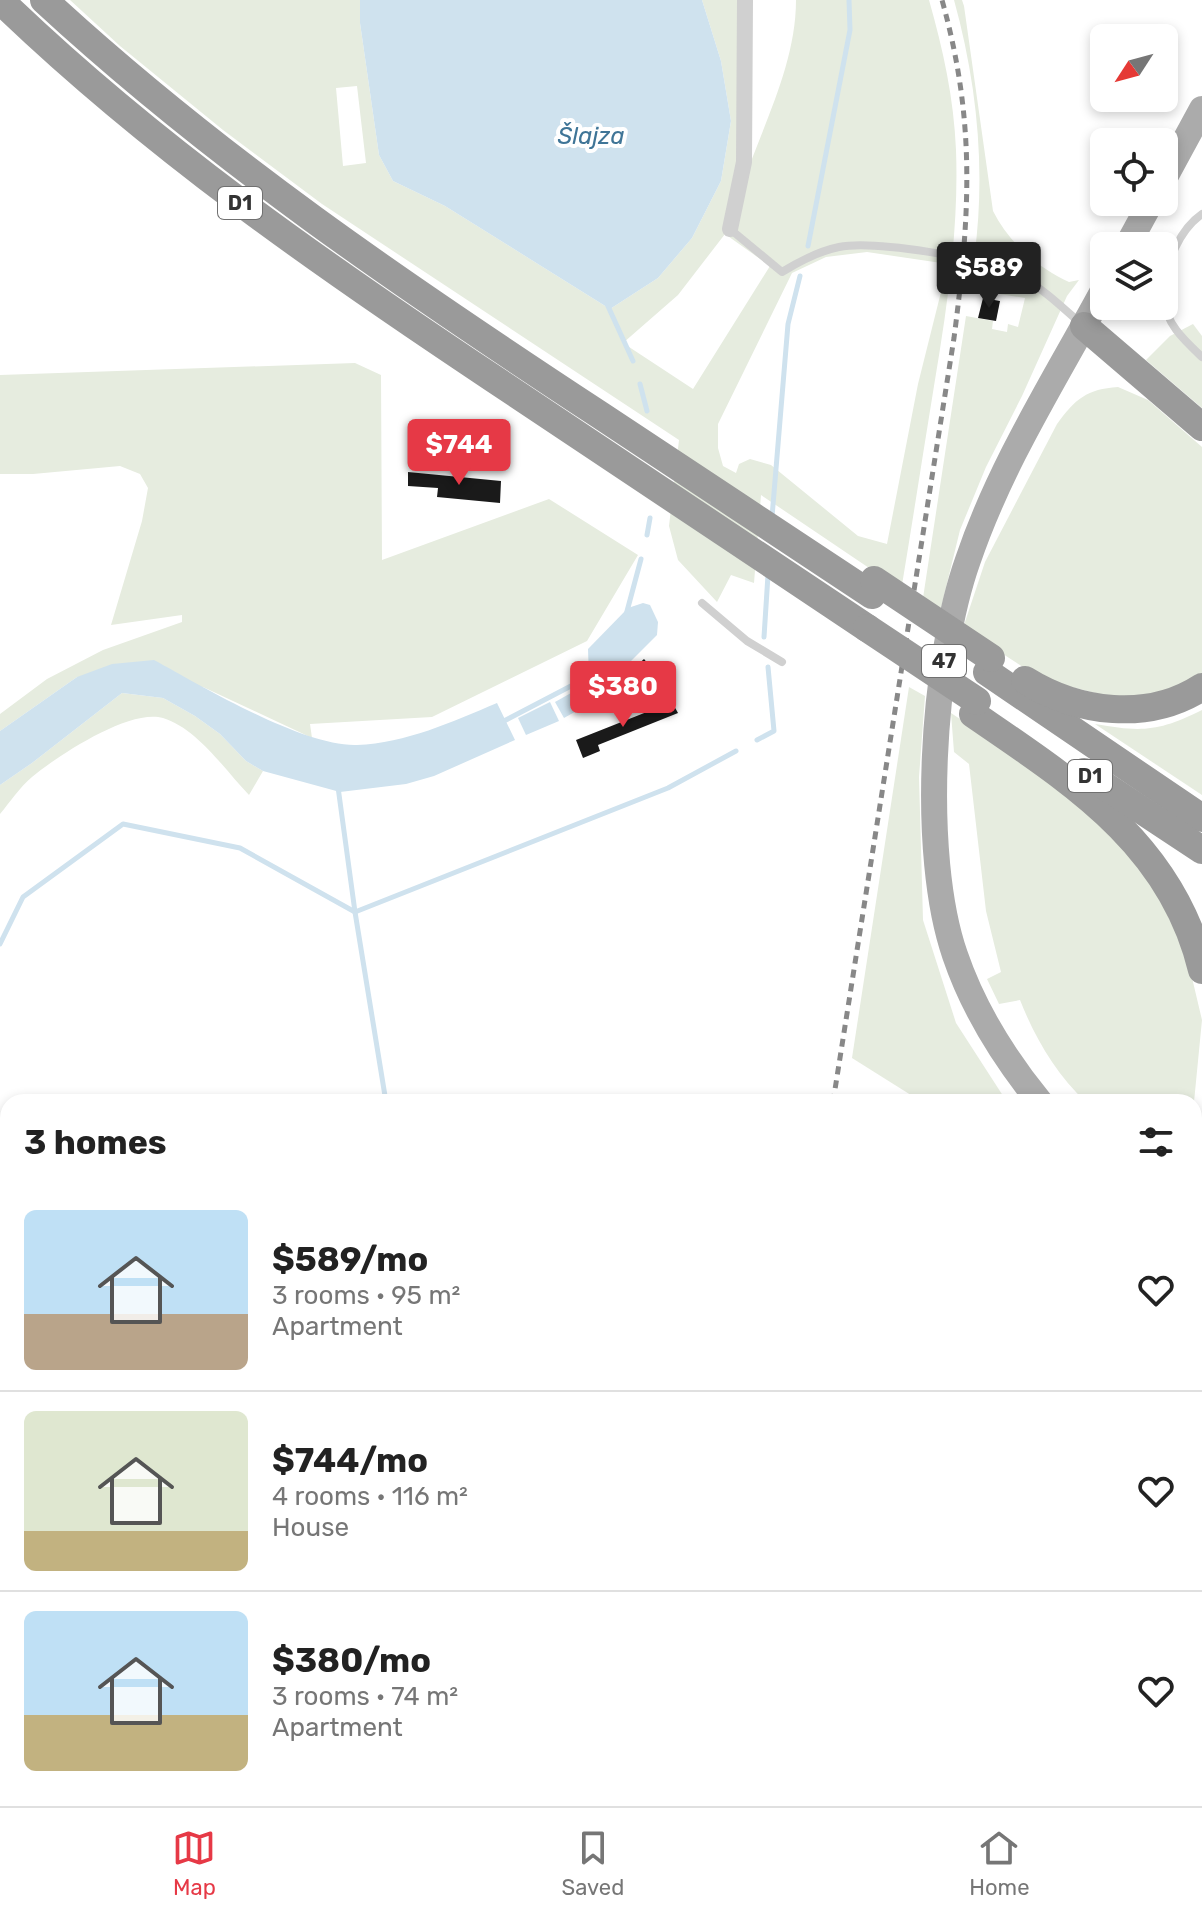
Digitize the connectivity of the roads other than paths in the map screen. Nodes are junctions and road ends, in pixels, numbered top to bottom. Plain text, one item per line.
1 (0, 0) edge
2 (44, 0) edge
3 (745, 0) edge
4 (1202, 109) edge
5 (1178, 153) edge
6 (1202, 214) edge
7 (730, 229) joint
8 (1178, 243) edge
9 (1090, 315) edge
10 (1171, 320) edge
11 (1084, 326) junction
12 (1202, 357) edge
13 (1202, 427) edge
14 (702, 603) dead end
15 (782, 662) dead end
16 (989, 665) junction
17 (1202, 687) edge
18 (975, 708) junction
19 (936, 792) junction
20 (1202, 818) edge
21 (1202, 850) edge
22 (1202, 970) edge
23 (1033, 1094) edge
24 (1050, 1094) edge

1 - 18 highway, D1, bridge
2 - 16 highway, D1
3 - 7 street
4 - 5 main road
6 - 8 lane
7 - 11 lane
9 - 11 main road, 47
10 - 12 lane
11 - 13 highway
11 - 19 main road, 47
14 - 15 lane
16 - 17 highway
16 - 20 highway, D1
18 - 21 highway, D1
18 - 22 highway
19 - 23 main road, 47
19 - 24 main road

